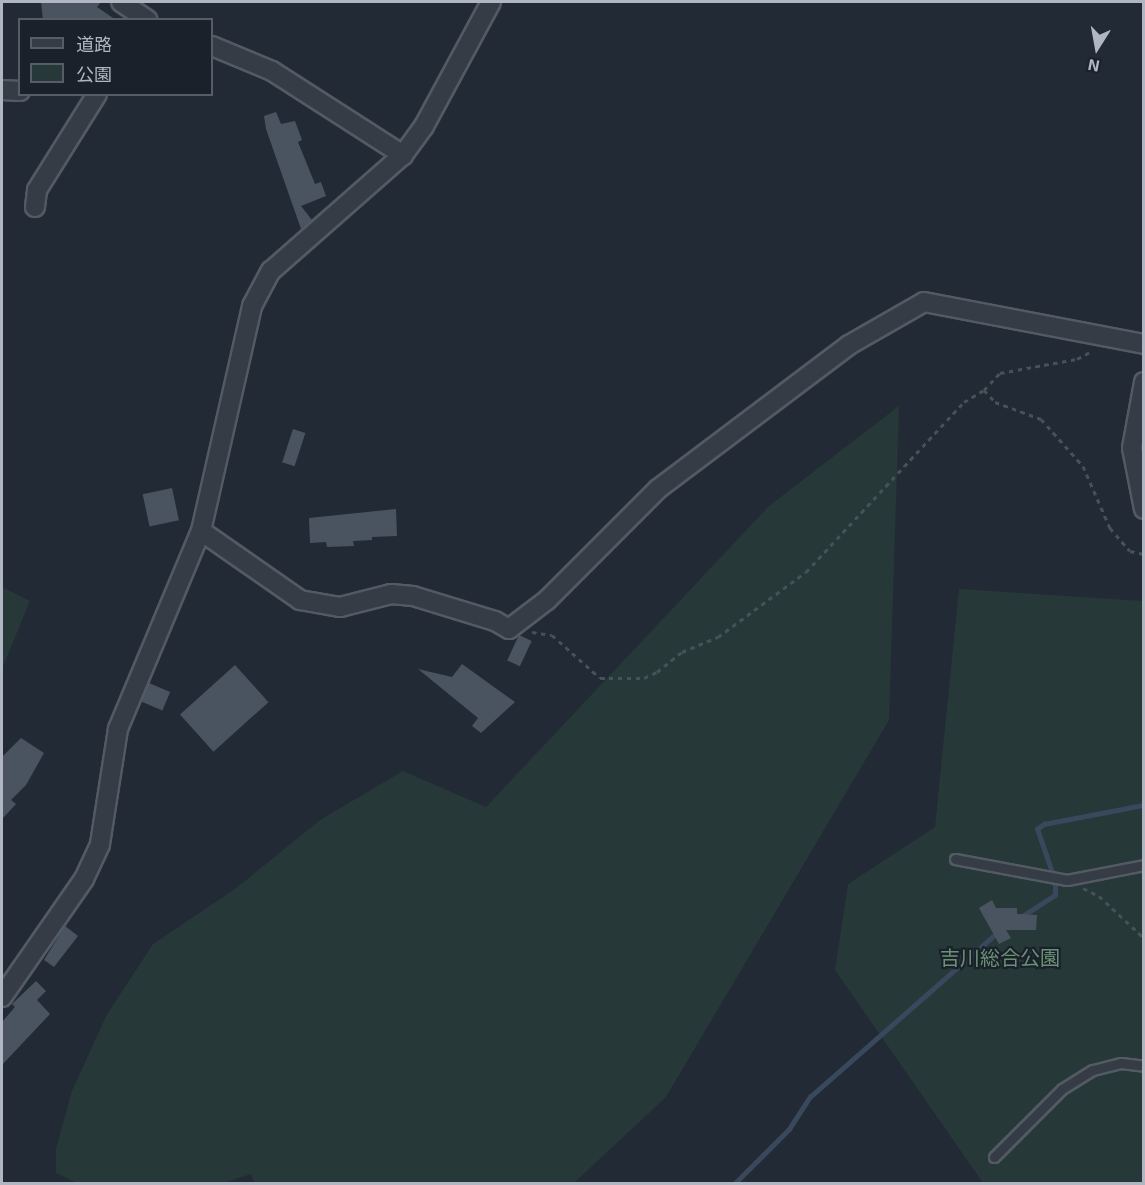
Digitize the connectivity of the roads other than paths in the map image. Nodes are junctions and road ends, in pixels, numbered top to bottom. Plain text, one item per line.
1 (121, 2) edge
2 (491, 2) edge
3 (144, 18) edge
4 (213, 46) edge
5 (2, 90) edge
6 (18, 91) edge
7 (96, 96) edge
8 (403, 155) junction
9 (35, 207) dead end
10 (1143, 344) edge
11 (1143, 382) edge
12 (1143, 509) edge
13 (201, 531) junction
14 (955, 859) dead end
15 (1143, 866) edge
16 (2, 997) edge
17 (1143, 1066) edge
18 (994, 1157) dead end

1 - 3 street
2 - 8 street
4 - 8 street
5 - 6 street
7 - 9 street
8 - 13 street
10 - 13 street
11 - 12 street
13 - 16 street
14 - 15 lane
17 - 18 lane

